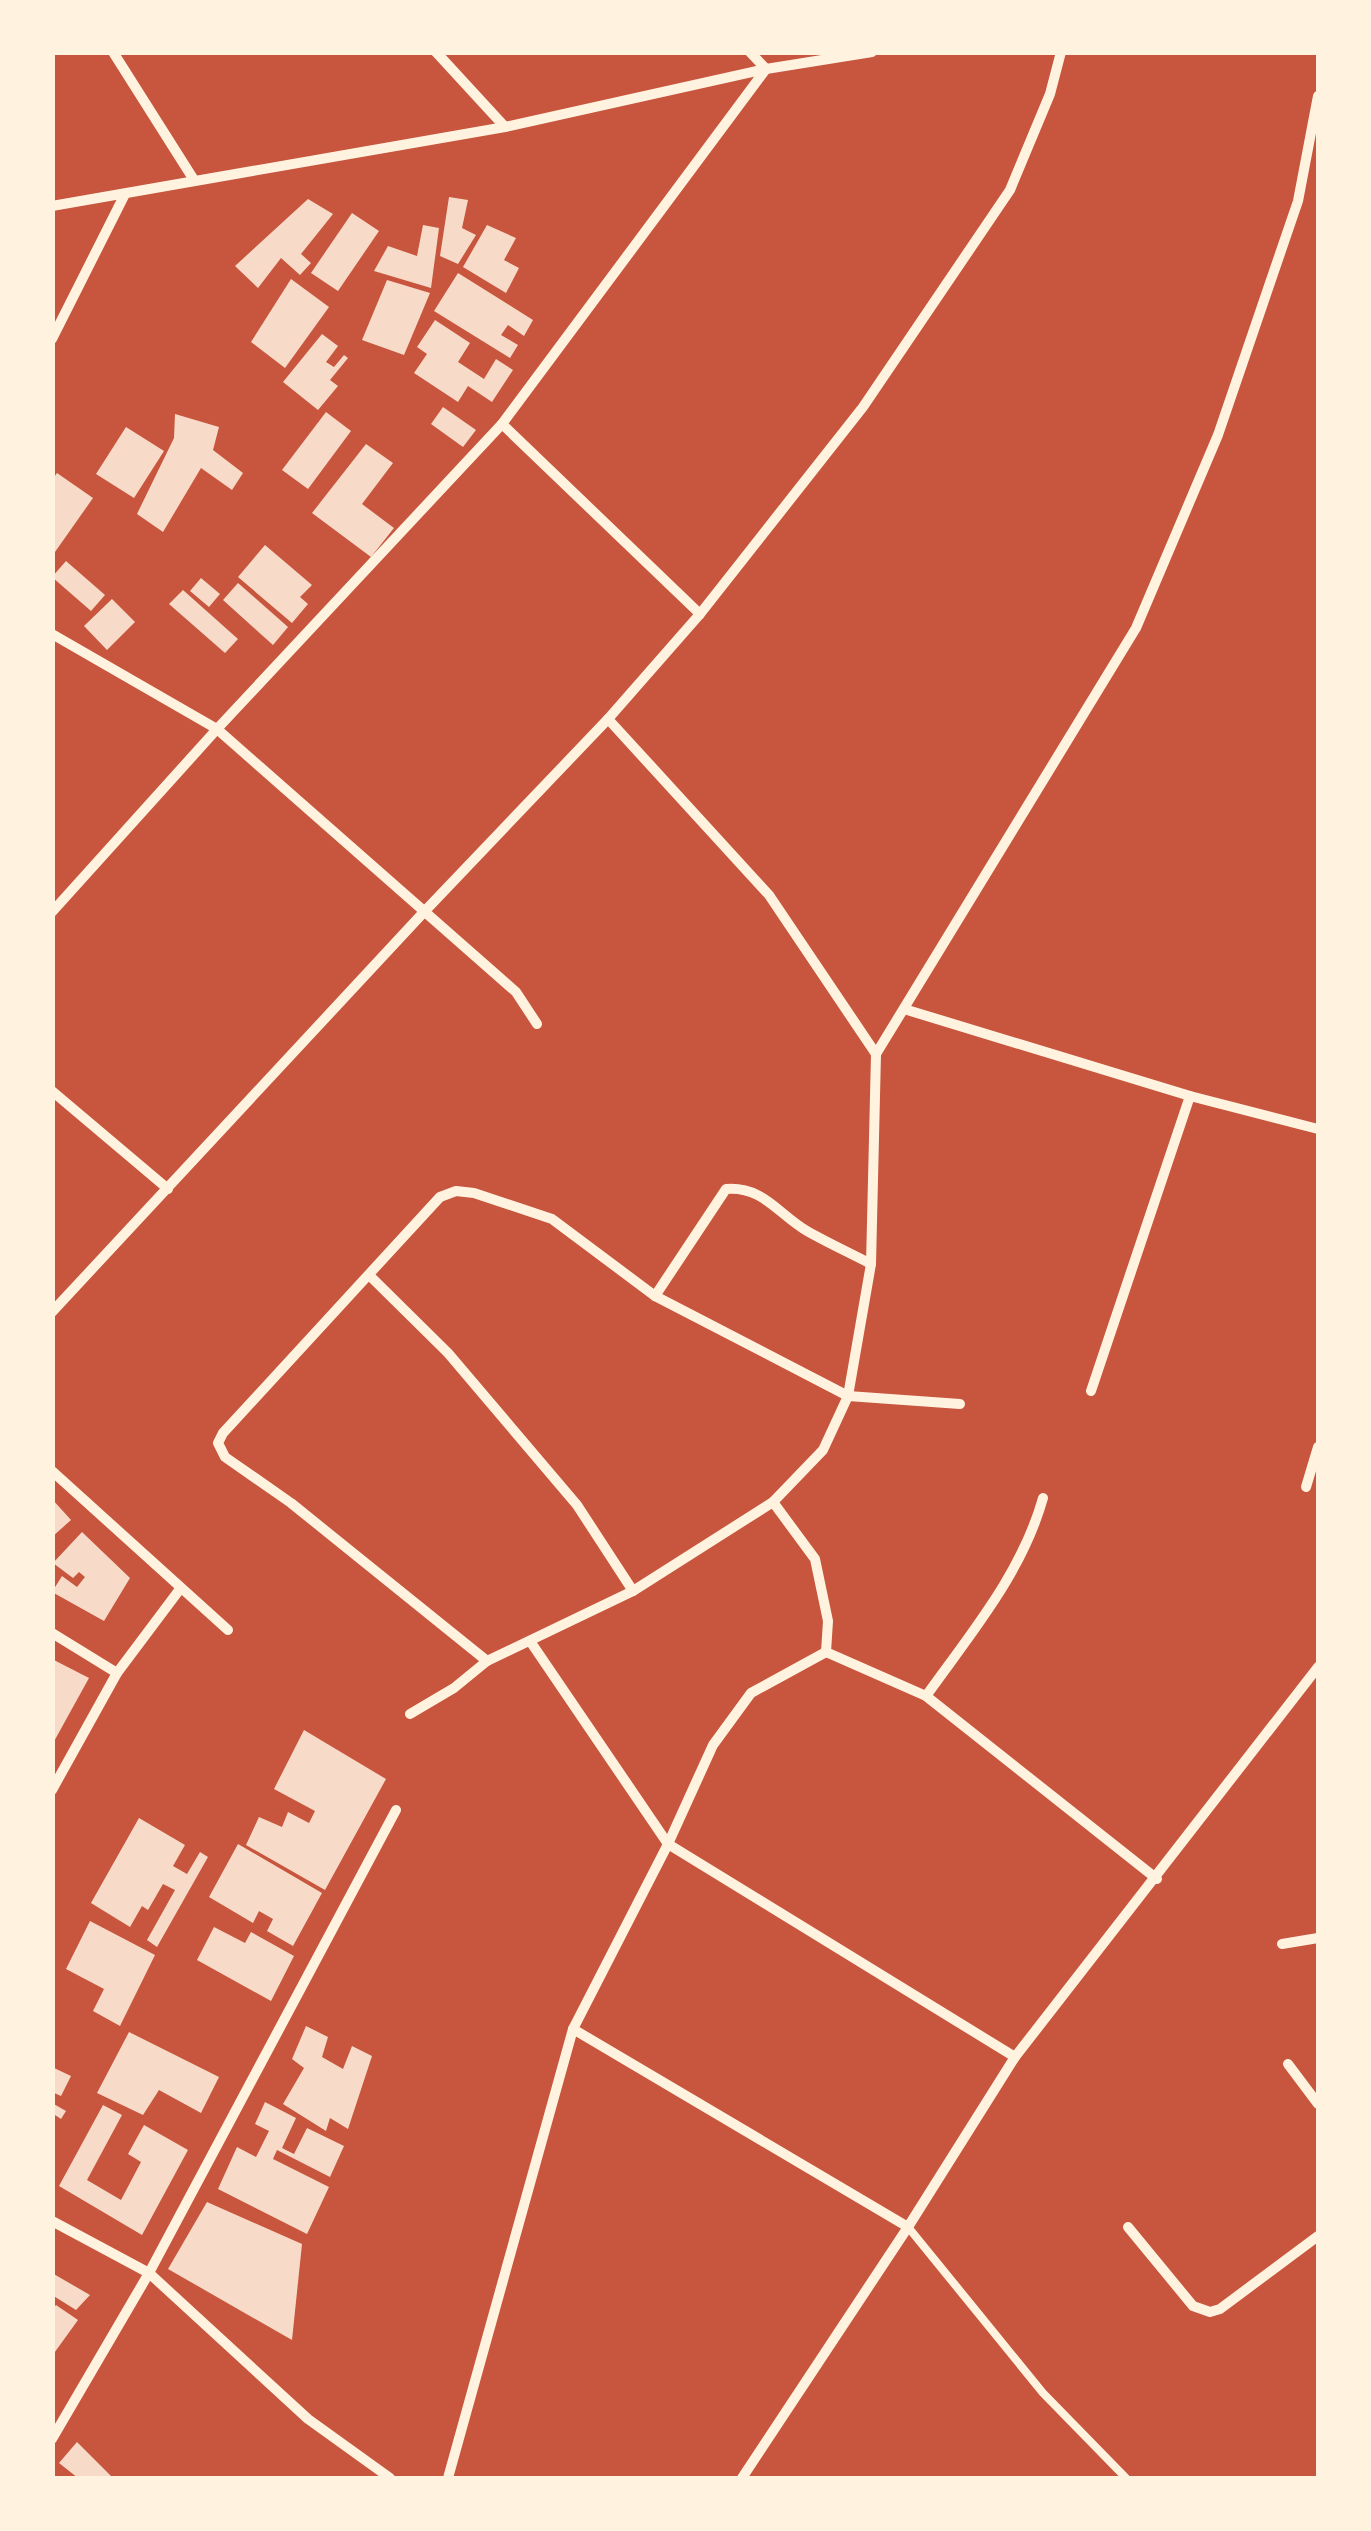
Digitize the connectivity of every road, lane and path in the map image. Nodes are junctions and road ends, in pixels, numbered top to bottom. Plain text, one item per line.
1 (113, 52) edge
2 (436, 52) edge
3 (750, 52) edge
4 (872, 52) edge
5 (1061, 52) edge
6 (766, 70) junction
7 (1318, 96) edge
8 (505, 127) junction
9 (194, 180) junction
10 (124, 196) junction
11 (52, 206) edge
12 (52, 339) edge
13 (502, 424) junction
14 (700, 614) junction
15 (52, 634) edge
16 (63, 642) junction
17 (52, 650) edge
18 (608, 719) junction
19 (217, 729) junction
20 (52, 912) edge
21 (423, 913) junction
22 (904, 1009) junction
23 (538, 1024) dead end
24 (876, 1054) junction
25 (52, 1091) edge
26 (1190, 1096) junction
27 (1318, 1129) edge
28 (168, 1189) junction
29 (871, 1264) junction
30 (370, 1276) junction
31 (655, 1296) junction
32 (52, 1312) edge
33 (1092, 1391) dead end
34 (848, 1396) junction
35 (960, 1404) dead end
36 (1318, 1447) edge
37 (52, 1471) edge
38 (1306, 1488) dead end
39 (1044, 1498) dead end
40 (772, 1502) junction
41 (180, 1590) junction
42 (633, 1591) junction
43 (228, 1630) dead end
44 (52, 1634) edge
45 (530, 1642) junction
46 (826, 1652) junction
47 (487, 1660) junction
48 (1318, 1667) edge
49 (118, 1673) junction
50 (926, 1696) junction
51 (410, 1714) dead end
52 (52, 1790) edge
53 (396, 1810) dead end
54 (668, 1844) junction
55 (1157, 1879) junction
56 (1318, 1938) edge
57 (1282, 1944) dead end
58 (574, 2029) junction
59 (1015, 2057) junction
60 (1288, 2064) dead end
61 (1318, 2104) edge
62 (52, 2222) edge
63 (908, 2227) junction
64 (1128, 2227) dead end
65 (1318, 2236) edge
66 (149, 2273) junction
67 (52, 2439) edge
68 (390, 2478) edge
69 (448, 2478) edge
70 (742, 2478) edge
71 (1126, 2478) edge

1 - 9 street
2 - 8 street
3 - 6 street
4 - 6 street
5 - 14 street
6 - 8 street
6 - 13 street
7 - 22 street
8 - 9 street
9 - 10 street
10 - 11 street
10 - 12 street
13 - 14 street
13 - 19 street
14 - 18 street
15 - 16 street
16 - 17 street
16 - 19 street
18 - 21 street
18 - 24 street
19 - 20 street
19 - 21 street
21 - 23 street
21 - 28 street
22 - 24 street
22 - 26 street
24 - 29 street
25 - 28 street
26 - 27 street
26 - 33 street
28 - 32 street
29 - 31 street
29 - 34 street
30 - 31 street
30 - 42 street
30 - 47 street
31 - 34 street
34 - 35 street
34 - 40 street
36 - 38 street
37 - 41 street
39 - 50 street
40 - 42 street
40 - 46 street
41 - 43 street
41 - 49 street
42 - 45 street
44 - 49 street
45 - 47 street
45 - 54 street
46 - 50 street
46 - 54 street
47 - 51 street
48 - 55 street
49 - 52 street
50 - 55 street
53 - 66 street
54 - 58 street
54 - 59 street
55 - 59 street
56 - 57 street
58 - 63 street
58 - 69 street
59 - 63 street
60 - 61 street
62 - 66 street
63 - 70 street
63 - 71 lane
64 - 65 street
66 - 67 street
66 - 68 street

